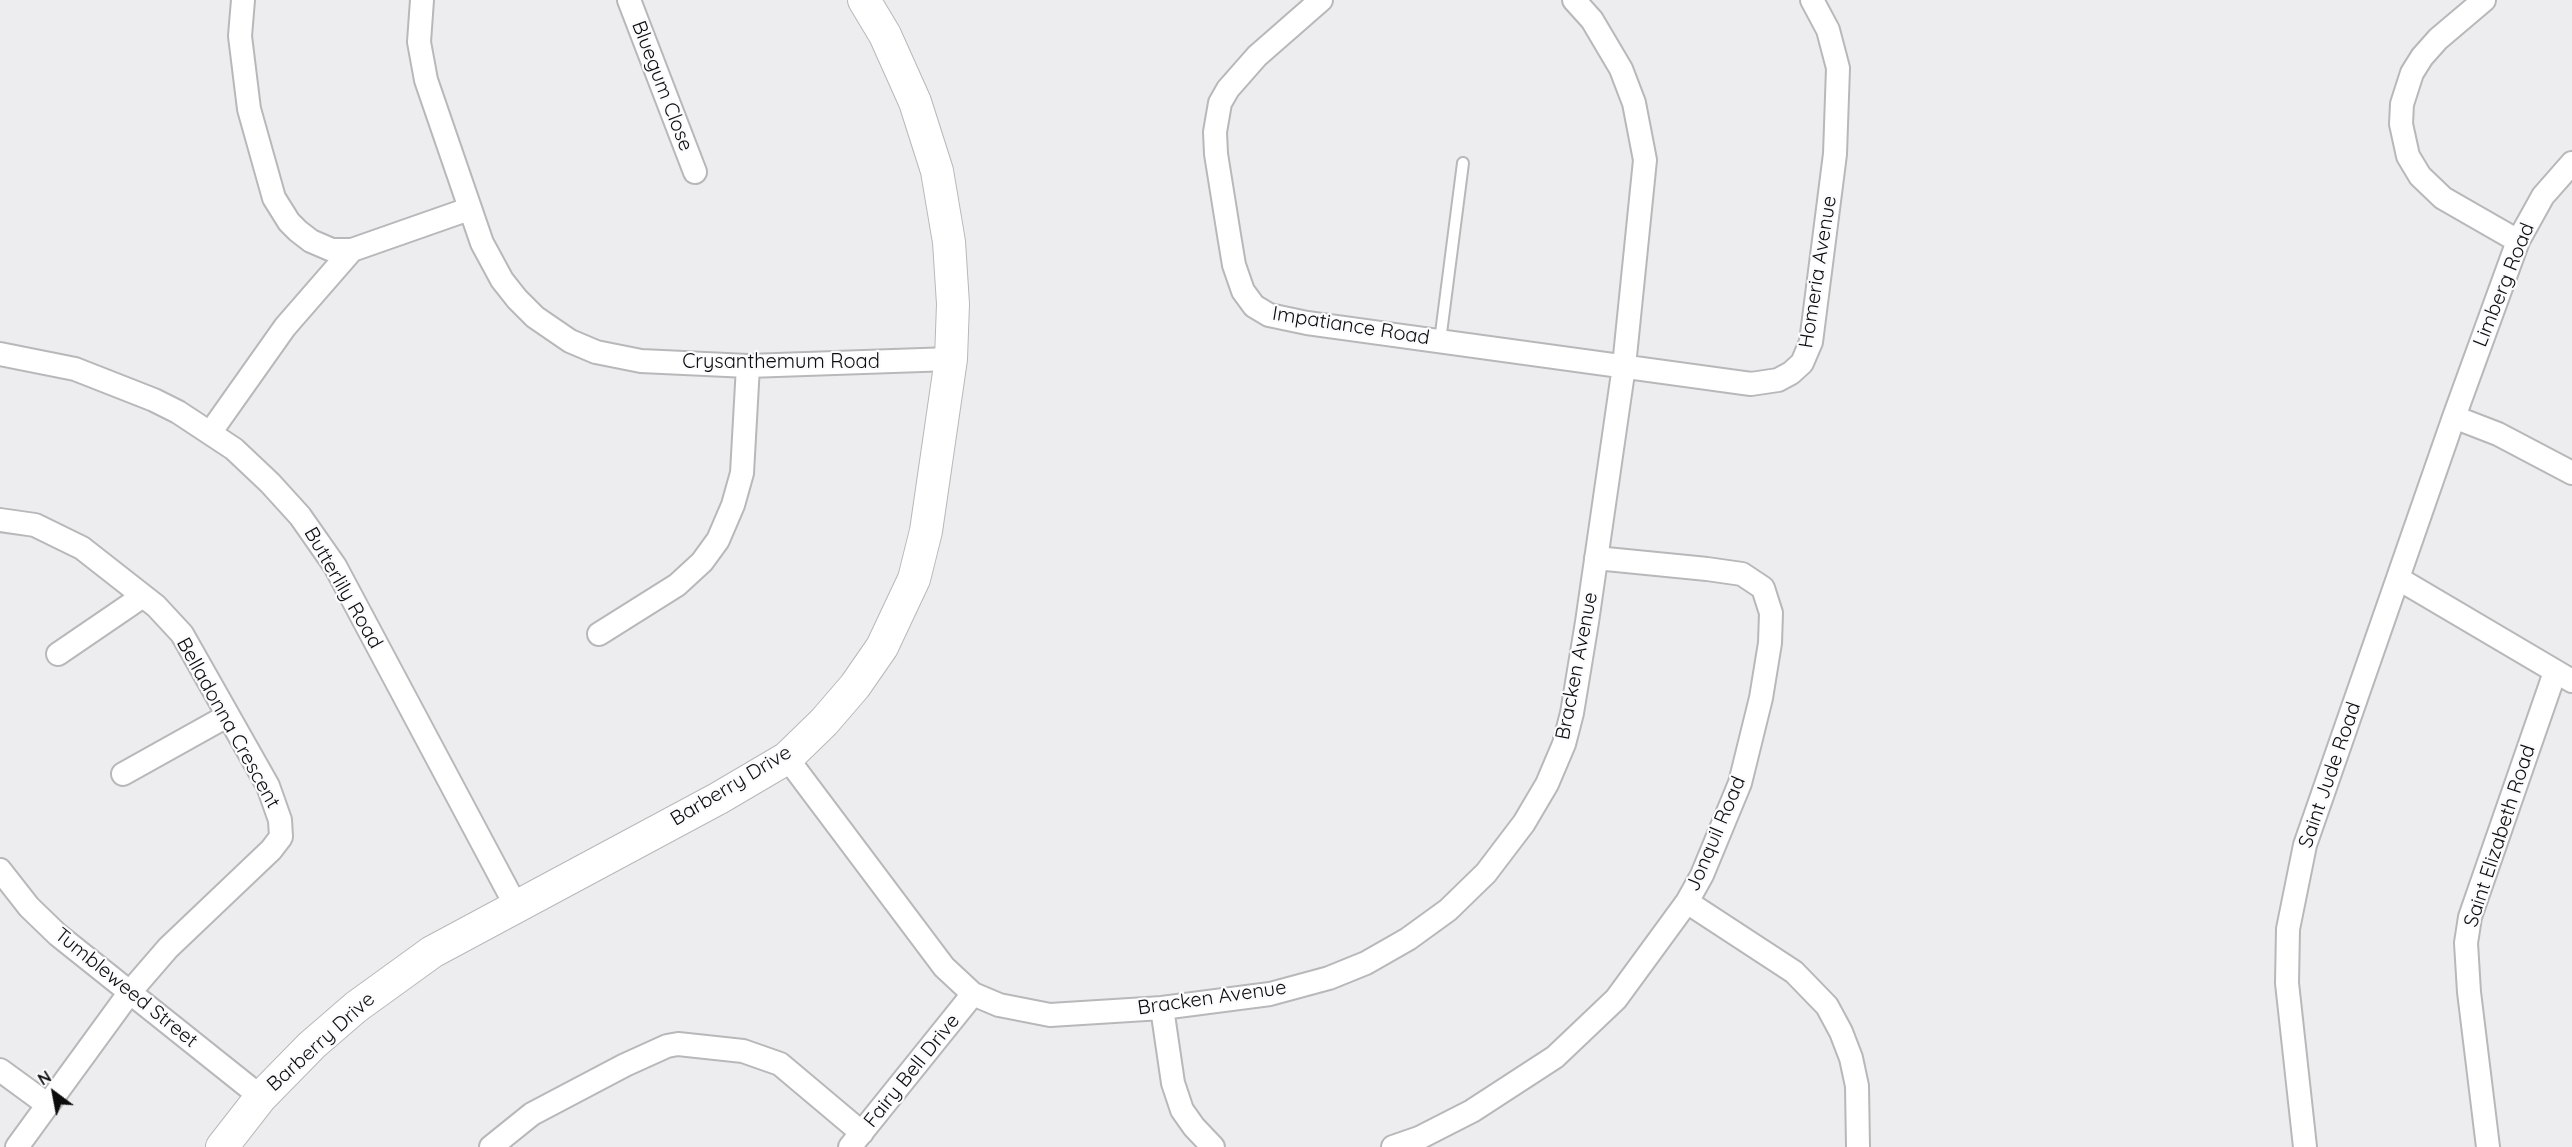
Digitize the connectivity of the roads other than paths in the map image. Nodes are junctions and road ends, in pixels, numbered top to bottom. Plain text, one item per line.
1 (243, 0) edge
2 (422, 0) edge
3 (629, 0) edge
4 (864, 0) edge
5 (1321, 0) edge
6 (1574, 0) edge
7 (1812, 0) edge
8 (2484, 0) edge
9 (1463, 163) dead end
10 (2572, 163) edge
11 (695, 172) dead end
12 (469, 209) junction
13 (2518, 241) junction
14 (352, 250) junction
15 (1440, 341) junction
16 (0, 354) edge
17 (951, 359) junction
18 (748, 366) junction
19 (1624, 366) junction
20 (2454, 417) junction
21 (210, 433) junction
22 (2572, 473) edge
23 (0, 520) edge
24 (1596, 558) junction
25 (2398, 579) junction
26 (143, 596) junction
27 (599, 634) dead end
28 (58, 654) dead end
29 (2564, 676) edge
30 (227, 716) junction
31 (787, 758) junction
32 (123, 774) dead end
33 (0, 870) edge
34 (1687, 902) junction
35 (516, 906) junction
36 (130, 992) junction
37 (973, 994) junction
38 (1162, 1008) junction
39 (0, 1070) edge
40 (261, 1097) junction
41 (48, 1105) junction
42 (856, 1140) edge
43 (1421, 1143) edge
44 (17, 1147) edge
45 (222, 1147) edge
46 (491, 1147) edge
47 (1213, 1147) edge
48 (1394, 1147) edge
49 (1858, 1147) edge
50 (2305, 1147) edge
51 (2488, 1147) edge

1 - 14 street
2 - 12 street, Crysanthemum Road
3 - 11 street, Bluegum Close
4 - 17 street, Barberry Drive
5 - 15 street, Impatiance Road
6 - 19 street, Bracken Avenue
7 - 19 street, Homeria Avenue
8 - 13 street
9 - 15 lane
10 - 13 street, Limberg Road
12 - 14 street
12 - 18 street, Crysanthemum Road
13 - 20 street, Limberg Road
14 - 21 street
15 - 19 street, Impatiance Road
16 - 21 street, Butterlily Road
17 - 18 street, Crysanthemum Road
17 - 31 street, Barberry Drive
18 - 27 street
19 - 24 street, Bracken Avenue
20 - 22 street
20 - 25 street, Saint Jude Road
21 - 35 street, Butterlily Road
23 - 26 street, Belladonna Crescent
24 - 34 street, Jonquil Road
24 - 38 street, Bracken Avenue
25 - 29 street
25 - 50 street, Saint Jude Road
26 - 28 street
26 - 30 street, Belladonna Crescent
29 - 51 street, Saint Elizabeth Road
30 - 32 street
30 - 36 street, Belladonna Crescent
31 - 35 street, Barberry Drive
31 - 37 street, Bracken Avenue
33 - 36 street, Tumbleweed Street
34 - 43 street, Jonquil Road
34 - 49 street
35 - 40 street, Barberry Drive
36 - 40 street, Tumbleweed Street
36 - 41 street, Belladonna Crescent
37 - 38 street, Bracken Avenue
37 - 42 street, Fairy Bell Drive
38 - 47 street
39 - 41 street
40 - 45 street, Barberry Drive
41 - 44 street, Belladonna Crescent
42 - 46 street
43 - 48 street, Jonquil Road

